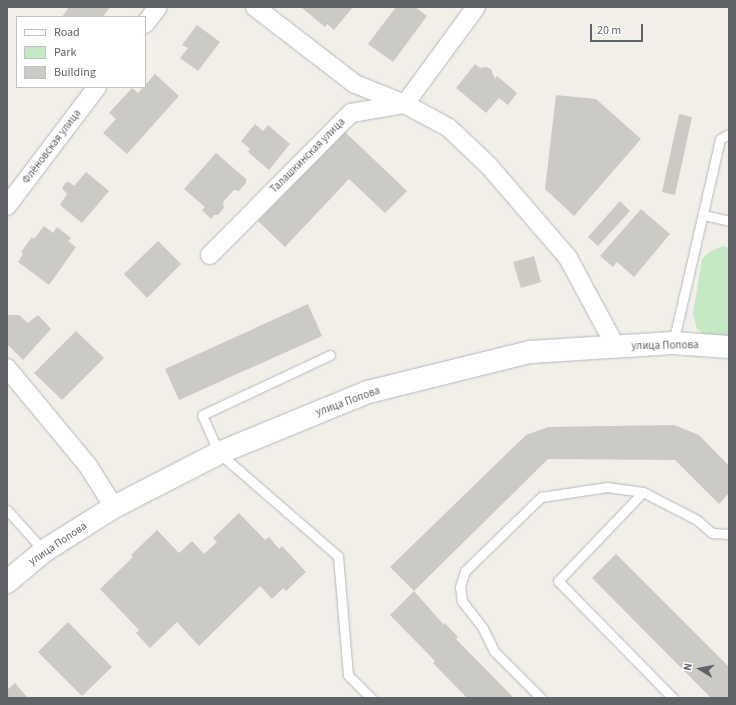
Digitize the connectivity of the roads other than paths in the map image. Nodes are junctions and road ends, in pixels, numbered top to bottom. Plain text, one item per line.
1 (158, 7) edge
2 (255, 7) edge
3 (476, 7) edge
4 (146, 23) edge
5 (96, 88) edge
6 (405, 104) junction
7 (729, 134) edge
8 (7, 206) edge
9 (704, 215) junction
10 (729, 220) edge
11 (210, 255) dead end
12 (673, 343) junction
13 (616, 347) junction
14 (729, 347) edge
15 (330, 354) dead end
16 (7, 368) edge
17 (219, 453) junction
18 (643, 492) junction
19 (114, 507) junction
20 (7, 510) edge
21 (729, 534) edge
22 (44, 551) junction
23 (7, 582) edge
24 (371, 698) edge
25 (541, 698) edge
26 (673, 698) edge

1 - 4 street
2 - 6 street
3 - 6 street
5 - 8 street, Флёновская улица
6 - 11 street, Талашкинская улица
6 - 13 street
7 - 9 lane
9 - 10 lane
9 - 12 lane
12 - 13 street, улица Попова
12 - 14 street, улица Попова
13 - 17 street, улица Попова
15 - 17 lane
16 - 19 street
17 - 19 street, улица Попова
17 - 24 lane
18 - 21 lane
18 - 25 lane
18 - 26 lane
19 - 22 street, улица Попова
20 - 22 lane
22 - 23 street, улица Попова

